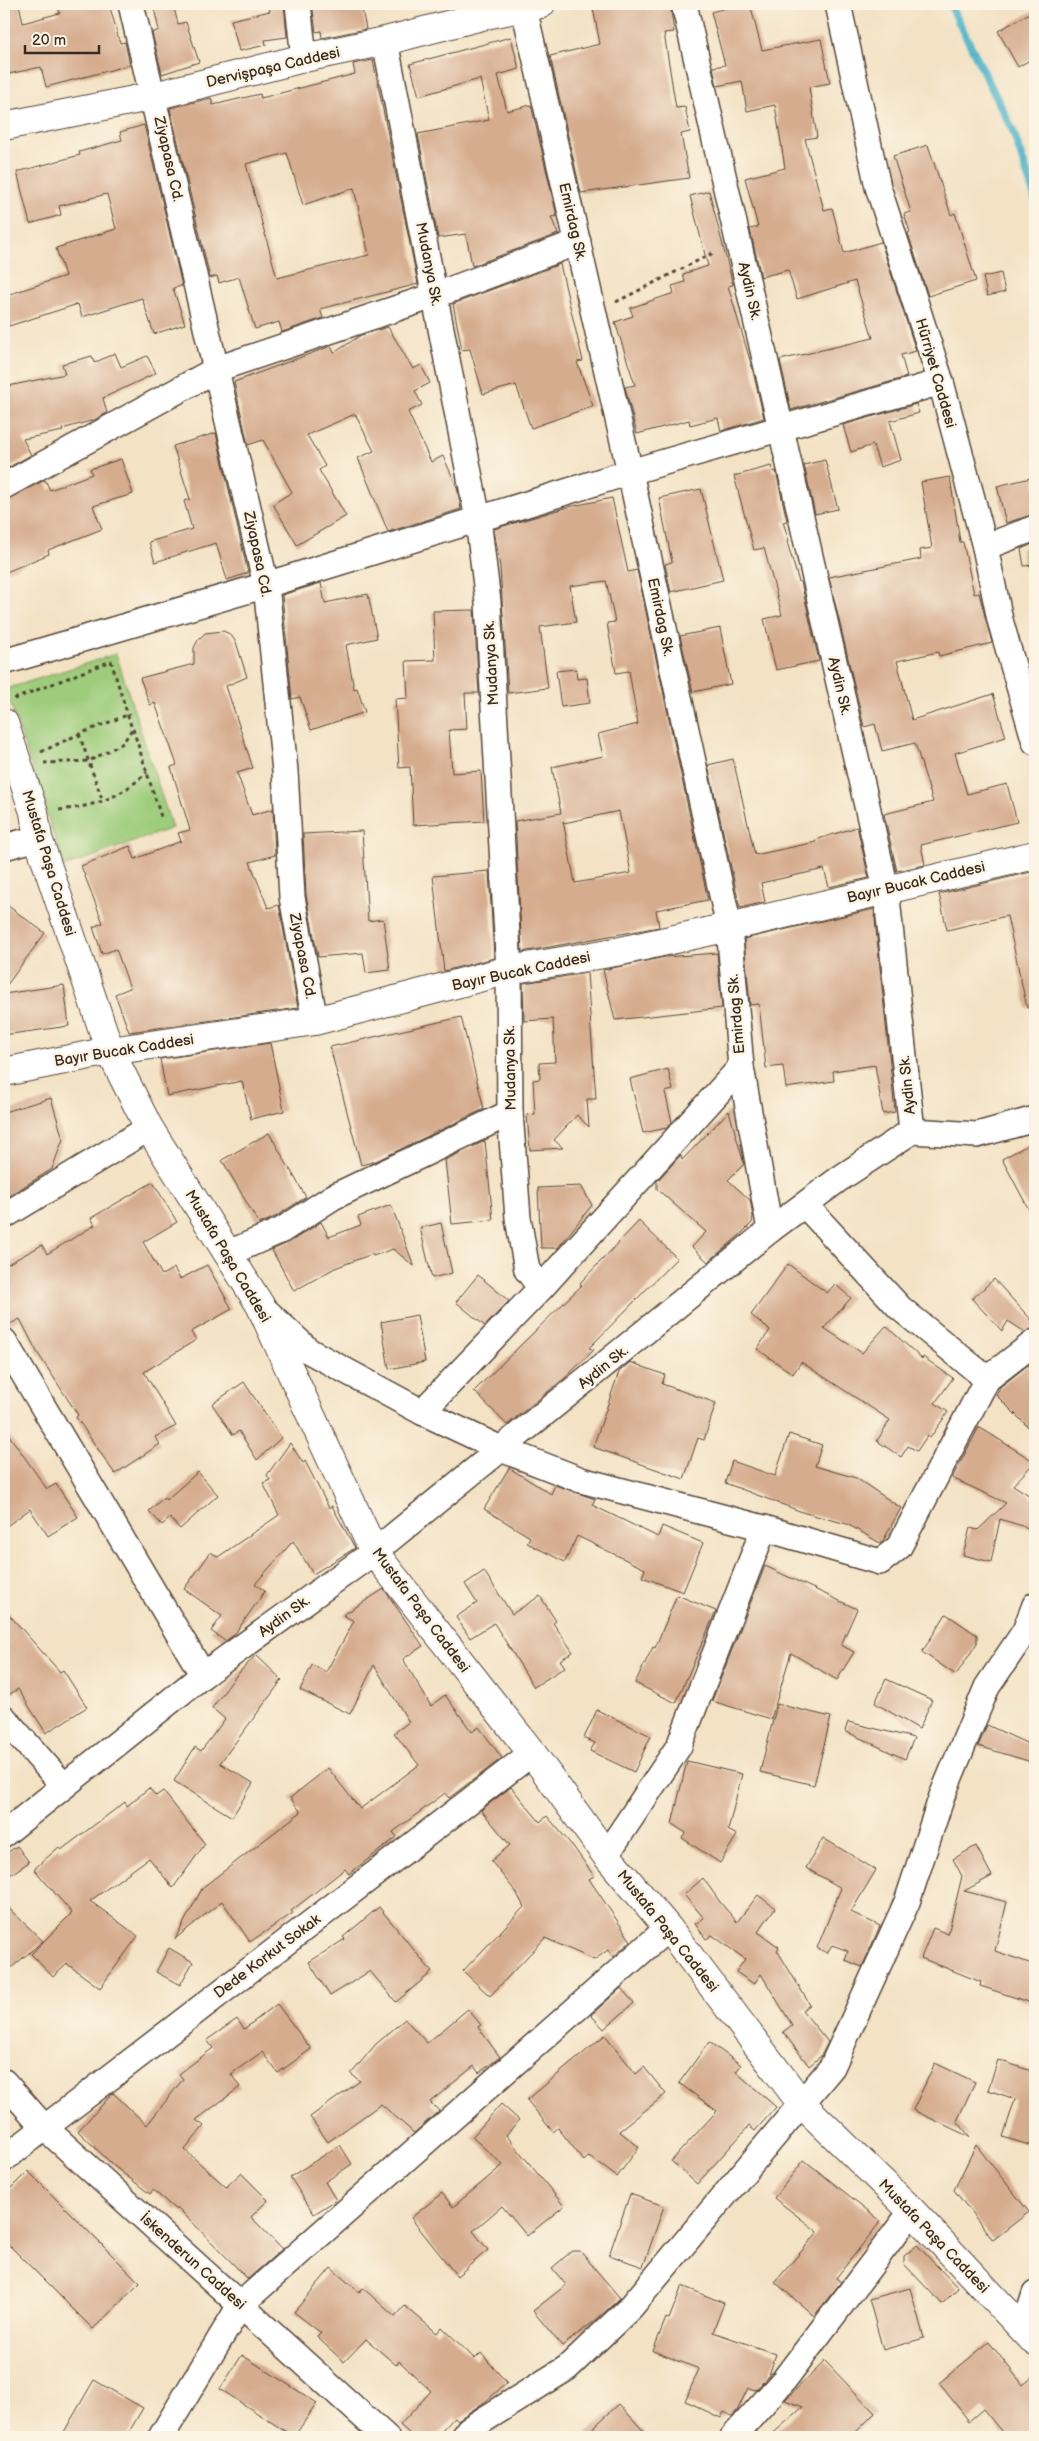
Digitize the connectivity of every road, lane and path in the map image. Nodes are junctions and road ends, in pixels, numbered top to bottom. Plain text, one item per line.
1 (131, 4) edge
2 (298, 4) edge
3 (684, 4) edge
4 (838, 4) edge
5 (533, 6) edge
6 (490, 9) edge
7 (385, 41) junction
8 (304, 58) junction
9 (154, 96) junction
10 (4, 126) edge
11 (738, 240) junction
12 (578, 242) junction
13 (436, 295) junction
14 (593, 313) junction
15 (217, 369) junction
16 (941, 382) junction
17 (782, 428) junction
18 (630, 472) junction
19 (4, 486) edge
20 (478, 519) junction
21 (1035, 528) edge
22 (985, 547) junction
23 (266, 585) junction
24 (4, 662) edge
25 (8, 711) edge
26 (130, 714) junction
27 (132, 729) junction
28 (79, 734) junction
29 (1035, 742) edge
30 (89, 761) junction
31 (18, 763) junction
32 (146, 772) junction
33 (103, 802) junction
34 (162, 820) dead end
35 (36, 825) junction
36 (4, 847) edge
37 (1035, 855) edge
38 (886, 889) junction
39 (729, 927) junction
40 (509, 970) junction
41 (315, 1021) junction
42 (110, 1051) junction
43 (741, 1067) junction
44 (4, 1072) edge
45 (510, 1113) junction
46 (1035, 1119) edge
47 (149, 1128) junction
48 (912, 1130) junction
49 (805, 1205) junction
50 (4, 1216) edge
51 (770, 1230) junction
52 (229, 1254) junction
53 (541, 1288) junction
54 (260, 1305) junction
55 (4, 1341) edge
56 (1035, 1342) edge
57 (986, 1379) junction
58 (422, 1412) junction
59 (501, 1449) junction
60 (764, 1528) junction
61 (374, 1552) junction
62 (1035, 1605) edge
63 (1030, 1634) edge
64 (203, 1675) junction
65 (4, 1718) edge
66 (532, 1754) junction
67 (64, 1786) junction
68 (4, 1834) edge
69 (606, 1855) junction
70 (668, 1928) junction
71 (4, 2082) edge
72 (802, 2104) junction
73 (44, 2127) junction
74 (4, 2159) edge
75 (912, 2211) junction
76 (1035, 2294) edge
77 (241, 2304) junction
78 (1030, 2336) edge
79 (162, 2437) edge
80 (386, 2437) edge
81 (463, 2437) edge
82 (733, 2437) edge

1 - 9 street, Ziyapasa Cd.
2 - 8 street
3 - 11 street, Aydin Sk.
4 - 16 street, Hürriyet Caddesi
5 - 6 street, Dervişpaşa Caddesi
5 - 12 street, Emirdag Sk.
6 - 7 street, Dervişpaşa Caddesi
7 - 8 street, Dervişpaşa Caddesi
7 - 13 street, Mudanya Sk.
8 - 9 street, Dervişpaşa Caddesi
9 - 10 street, Dervişpaşa Caddesi
9 - 15 street, Ziyapasa Cd.
11 - 14 path
11 - 17 street, Aydin Sk.
12 - 13 street
12 - 14 street, Emirdag Sk.
13 - 15 street
13 - 20 street, Mudanya Sk.
14 - 18 street, Emirdag Sk.
15 - 19 street
15 - 23 street, Ziyapasa Cd.
16 - 17 street
16 - 22 street, Hürriyet Caddesi
17 - 18 street
17 - 38 street, Aydin Sk.
18 - 20 street
18 - 39 street, Emirdag Sk.
20 - 23 street
20 - 40 street, Mudanya Sk.
21 - 22 street
22 - 29 street, Hürriyet Caddesi
23 - 24 street
23 - 41 street, Ziyapasa Cd.
25 - 26 path
25 - 31 street, Mustafa Paşa Caddesi
26 - 27 path
26 - 28 path
27 - 30 path
27 - 32 path
28 - 30 path
28 - 31 path
30 - 31 path
30 - 33 path
31 - 35 street, Mustafa Paşa Caddesi
32 - 33 path
32 - 34 path
33 - 35 path
35 - 36 street
35 - 42 street, Mustafa Paşa Caddesi
37 - 38 street, Bayır Bucak Caddesi
38 - 39 street, Bayır Bucak Caddesi
38 - 48 street, Aydin Sk.
39 - 40 street, Bayır Bucak Caddesi
39 - 43 street, Emirdag Sk.
40 - 41 street, Bayır Bucak Caddesi
40 - 45 street, Mudanya Sk.
41 - 42 street, Bayır Bucak Caddesi
42 - 44 street, Bayır Bucak Caddesi
42 - 47 street, Mustafa Paşa Caddesi
43 - 51 street, Emirdag Sk.
43 - 53 street
45 - 52 street
45 - 53 street, Mudanya Sk.
46 - 48 street
47 - 50 street
47 - 52 street, Mustafa Paşa Caddesi
48 - 49 street, Aydin Sk.
49 - 51 street, Aydin Sk.
49 - 57 street
51 - 59 street, Aydin Sk.
52 - 54 street, Mustafa Paşa Caddesi
53 - 58 street
54 - 58 street
54 - 61 street, Mustafa Paşa Caddesi
55 - 64 street
56 - 57 street
57 - 60 street
58 - 59 street
59 - 60 street
59 - 61 street, Aydin Sk.
60 - 69 street
61 - 64 street, Aydin Sk.
61 - 66 street, Mustafa Paşa Caddesi
62 - 63 street
63 - 72 street
64 - 67 street, Aydin Sk.
65 - 67 street
66 - 69 street, Mustafa Paşa Caddesi
66 - 73 street, Dede Korkut Sokak
67 - 68 street, Aydin Sk.
69 - 70 street, Mustafa Paşa Caddesi
70 - 72 street, Mustafa Paşa Caddesi
70 - 77 street
71 - 73 street, İskenderun Caddesi
72 - 75 street, Mustafa Paşa Caddesi
72 - 81 street
73 - 74 street, Dede Korkut Sokak
73 - 77 street, İskenderun Caddesi
75 - 78 street, Mustafa Paşa Caddesi
75 - 82 street
76 - 78 street
77 - 79 street
77 - 80 street, İskenderun Caddesi

